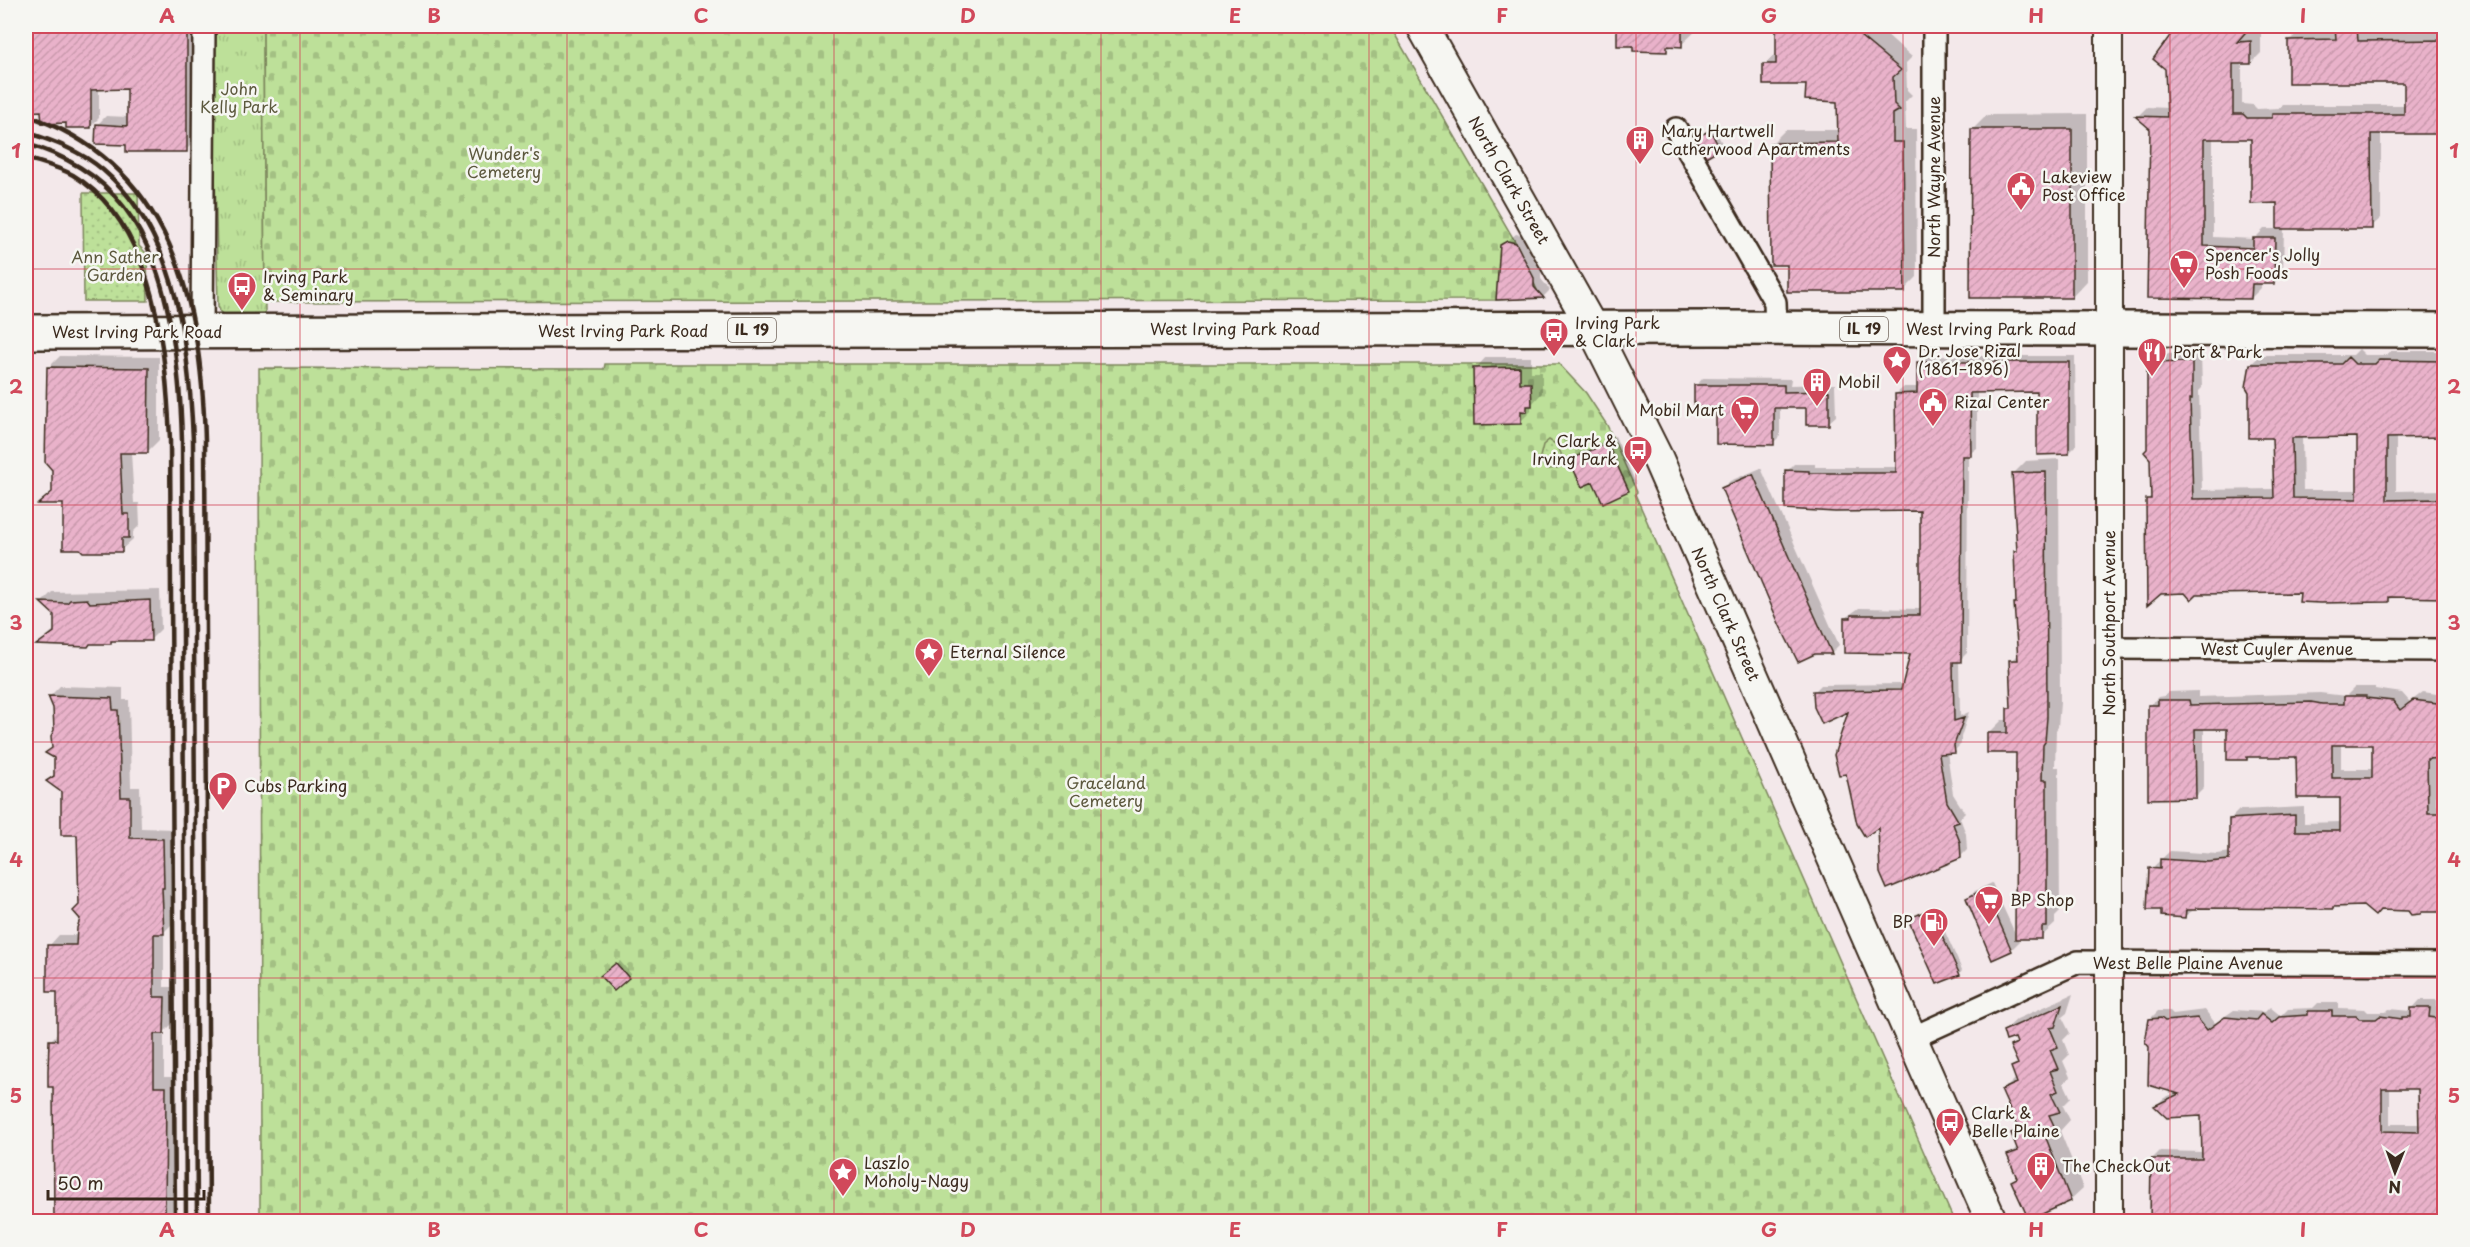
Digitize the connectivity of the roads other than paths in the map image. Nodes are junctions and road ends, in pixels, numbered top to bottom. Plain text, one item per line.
1 (204, 26) edge
2 (1422, 26) edge
3 (1934, 26) edge
4 (2109, 26) edge
5 (1676, 129) dead end
6 (1593, 329) junction
7 (1776, 329) junction
8 (1934, 329) junction
9 (2110, 330) junction
10 (2445, 330) edge
11 (26, 332) edge
12 (202, 332) junction
13 (2109, 648) junction
14 (2445, 650) edge
15 (2109, 962) junction
16 (2445, 964) edge
17 (1912, 1038) junction
18 (1992, 1221) edge
19 (2109, 1221) edge

1 - 12 street
2 - 6 main road, North Clark Street
3 - 8 street, North Wayne Avenue
4 - 9 street, North Southport Avenue
5 - 7 street
6 - 7 main road, West Irving Park Road / IL 19
6 - 12 main road, West Irving Park Road / IL 19
6 - 17 main road, North Clark Street
7 - 8 main road, West Irving Park Road / IL 19
8 - 9 main road, West Irving Park Road / IL 19
9 - 10 main road, West Irving Park Road / IL 19
9 - 13 street, North Southport Avenue
11 - 12 main road, West Irving Park Road / IL 19
13 - 14 street, West Cuyler Avenue
13 - 15 street, North Southport Avenue
15 - 16 street, West Belle Plaine Avenue
15 - 17 street, West Belle Plaine Avenue
15 - 19 street, North Southport Avenue
17 - 18 main road, North Clark Street

